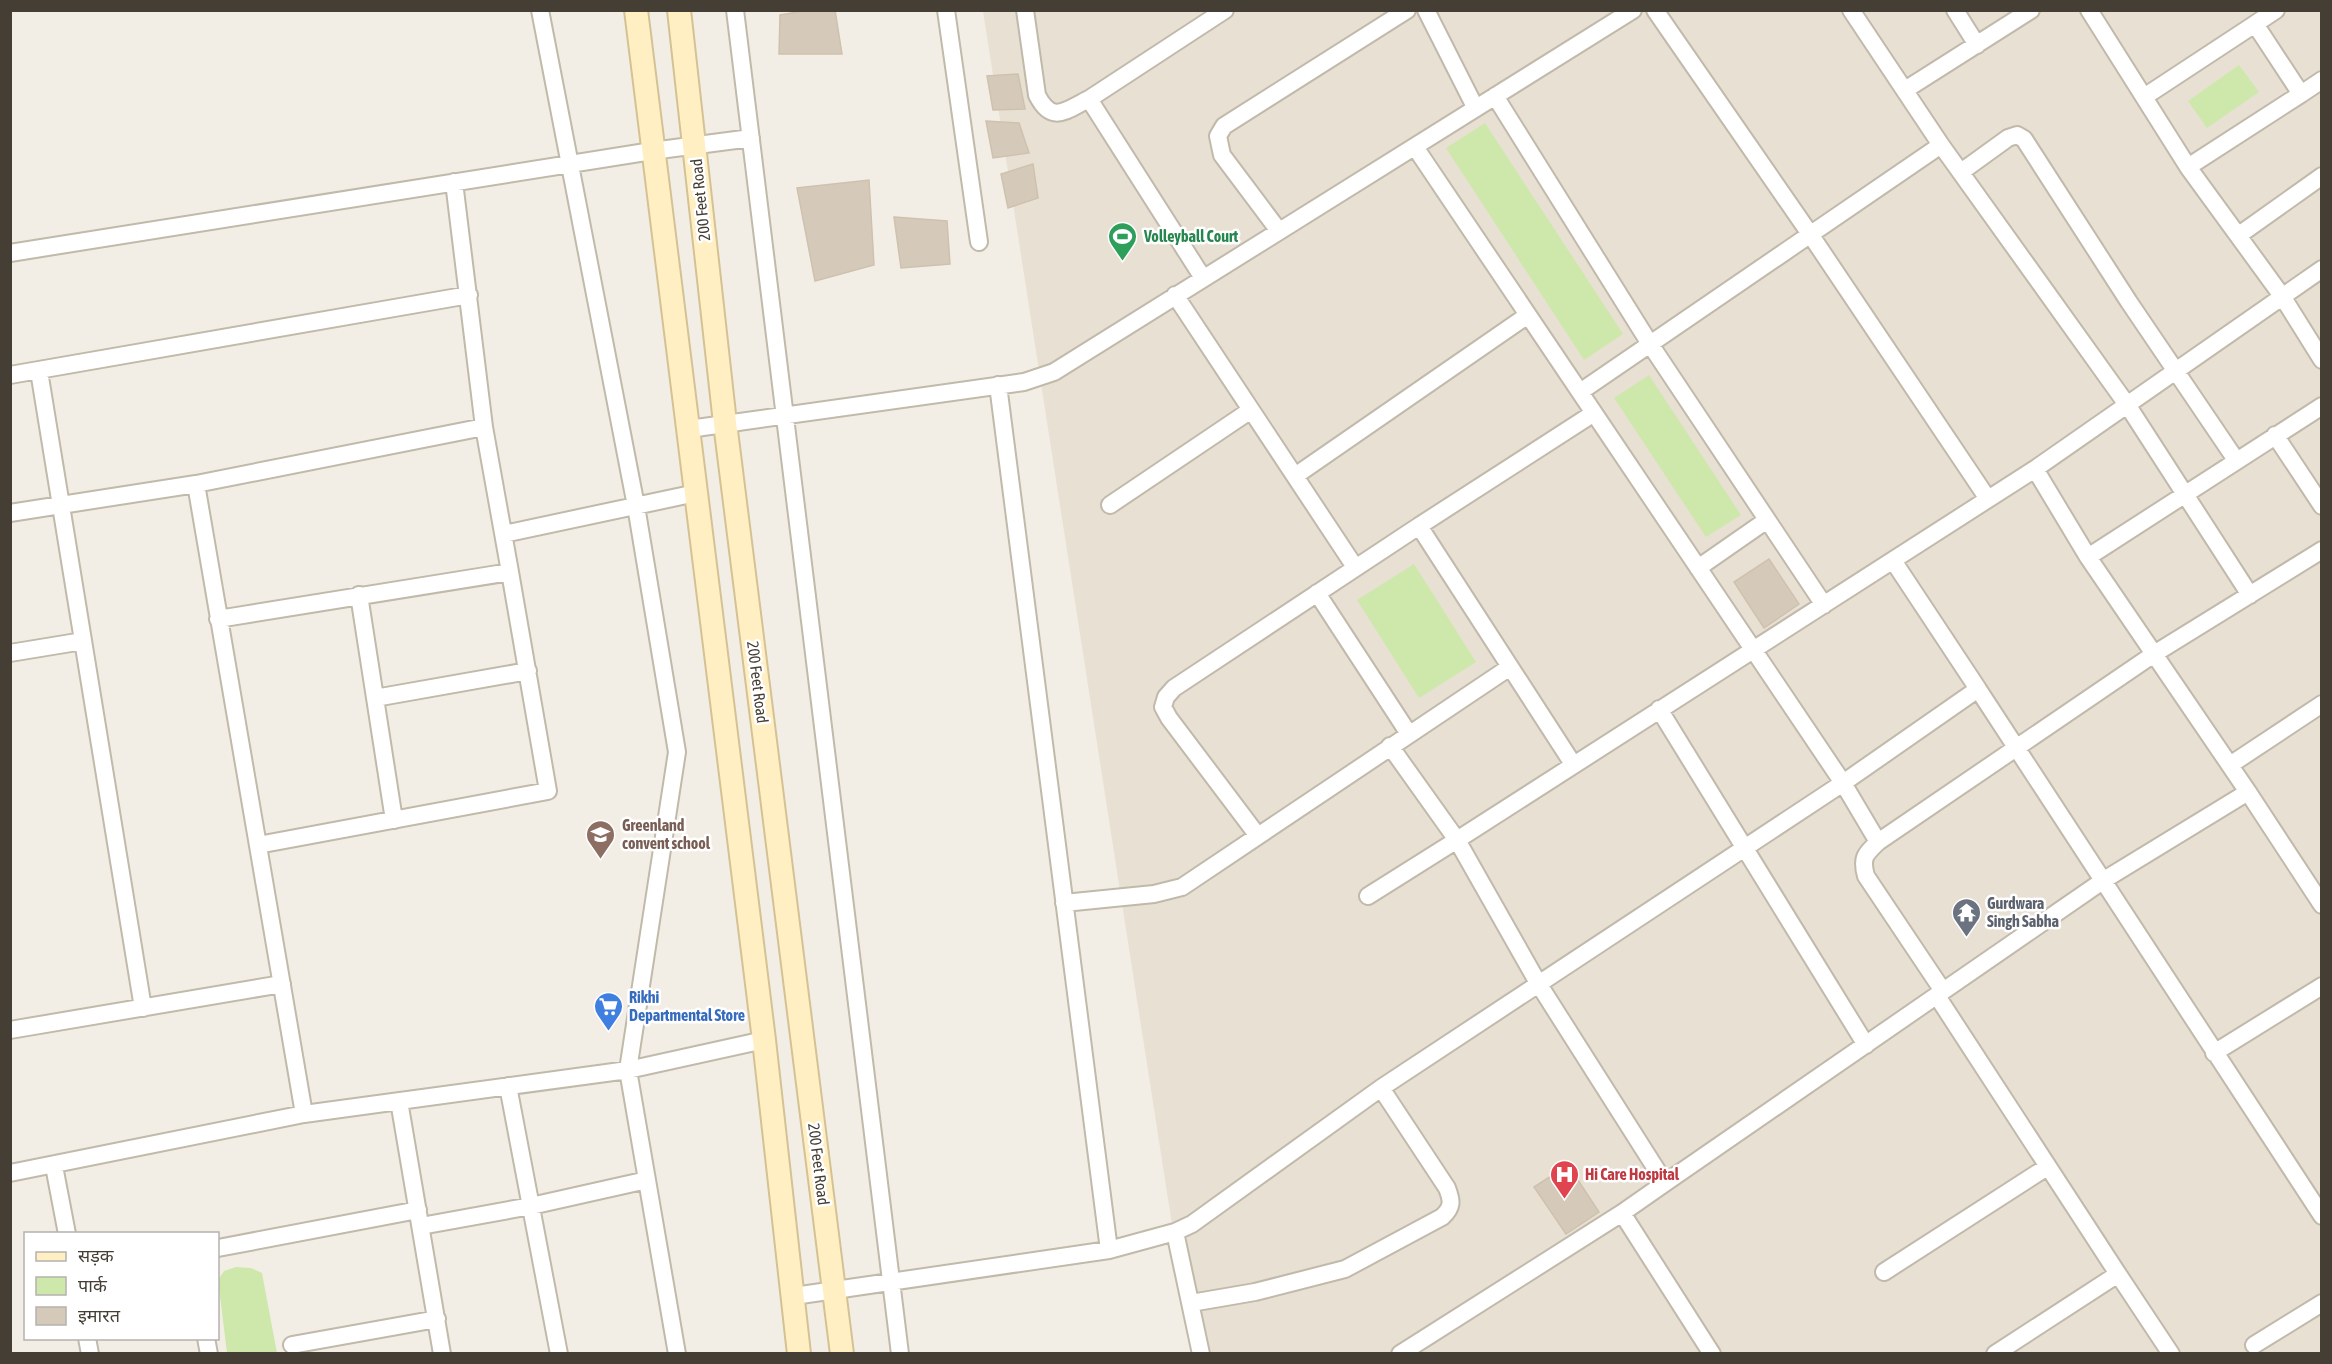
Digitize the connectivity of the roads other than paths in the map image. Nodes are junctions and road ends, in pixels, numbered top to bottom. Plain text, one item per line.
1 (540, 10) edge
2 (636, 10) edge
3 (679, 10) edge
4 (735, 10) edge
5 (946, 10) edge
6 (1025, 10) edge
7 (1225, 10) edge
8 (1407, 10) edge
9 (1426, 10) edge
10 (1633, 10) edge
11 (1655, 10) edge
12 (1851, 10) edge
13 (1955, 10) edge
14 (2031, 10) edge
15 (2089, 10) edge
16 (2276, 10) edge
17 (2255, 24) junction
18 (1977, 45) junction
19 (2322, 80) edge
20 (1905, 90) junction
21 (2301, 94) junction
22 (1495, 96) junction
23 (2144, 97) junction
24 (1089, 99) junction
25 (1475, 107) junction
26 (751, 138) junction
27 (694, 145) junction
28 (1941, 145) junction
29 (1415, 147) junction
30 (652, 150) junction
31 (571, 165) junction
32 (2188, 167) junction
33 (1961, 172) junction
34 (2322, 176) edge
35 (454, 182) junction
36 (1278, 231) junction
37 (1810, 234) junction
38 (2239, 235) junction
39 (979, 242) dead end
40 (10, 254) edge
41 (2322, 269) edge
42 (1203, 278) junction
43 (470, 295) junction
44 (1175, 295) junction
45 (2282, 296) junction
46 (1528, 315) junction
47 (1650, 344) junction
48 (2322, 360) edge
49 (39, 371) junction
50 (2175, 372) junction
51 (10, 375) edge
52 (998, 385) junction
53 (1580, 392) junction
54 (2128, 406) junction
55 (2322, 406) edge
56 (1251, 410) junction
57 (1594, 413) junction
58 (785, 414) junction
59 (725, 423) junction
60 (484, 427) junction
61 (688, 429) junction
62 (2275, 435) junction
63 (2236, 460) junction
64 (2034, 469) junction
65 (1295, 476) junction
66 (196, 484) junction
67 (696, 493) junction
68 (2184, 494) junction
69 (1988, 499) junction
70 (61, 505) junction
71 (1110, 505) dead end
72 (636, 506) junction
73 (2322, 506) edge
74 (10, 513) edge
75 (1767, 520) junction
76 (1419, 526) junction
77 (504, 534) junction
78 (2322, 550) edge
79 (2088, 557) junction
80 (1894, 562) junction
81 (1355, 567) junction
82 (1698, 568) junction
83 (510, 572) junction
84 (1317, 593) junction
85 (359, 595) junction
86 (2250, 595) junction
87 (1824, 605) junction
88 (218, 619) junction
89 (83, 641) junction
90 (1753, 650) junction
91 (10, 653) edge
92 (2154, 654) junction
93 (1510, 668) junction
94 (528, 671) junction
95 (1978, 689) junction
96 (375, 698) junction
97 (2322, 704) edge
98 (1659, 709) junction
99 (1409, 734) junction
100 (1390, 746) junction
101 (2017, 748) junction
102 (1573, 764) junction
103 (2230, 765) junction
104 (1843, 783) junction
105 (2248, 792) junction
106 (394, 820) junction
107 (1258, 836) junction
108 (1457, 840) junction
109 (1878, 842) junction
110 (258, 845) junction
111 (1745, 847) junction
112 (2104, 880) junction
113 (1368, 896) dead end
114 (1064, 903) junction
115 (2322, 905) edge
116 (1538, 983) junction
117 (282, 984) junction
118 (2322, 986) edge
119 (1940, 993) junction
120 (142, 1008) junction
121 (10, 1030) edge
122 (764, 1040) junction
123 (1866, 1045) junction
124 (2214, 1053) junction
125 (628, 1070) junction
126 (508, 1086) junction
127 (1381, 1088) junction
128 (399, 1101) junction
129 (304, 1114) junction
130 (54, 1166) junction
131 (2047, 1167) junction
132 (10, 1173) edge
133 (646, 1180) junction
134 (1665, 1183) junction
135 (531, 1206) junction
136 (1622, 1213) junction
137 (2322, 1216) edge
138 (419, 1218) junction
139 (67, 1232) edge
140 (1175, 1232) junction
141 (219, 1248) edge
142 (1110, 1250) junction
143 (1884, 1272) dead end
144 (2118, 1274) junction
145 (892, 1283) junction
146 (835, 1291) junction
147 (794, 1296) junction
148 (1191, 1303) junction
149 (2322, 1303) edge
150 (437, 1319) junction
151 (292, 1345) dead end
152 (2252, 1351) edge
153 (442, 1353) edge
154 (559, 1353) edge
155 (677, 1353) edge
156 (799, 1353) edge
157 (842, 1353) edge
158 (900, 1353) edge
159 (1201, 1353) edge
160 (1400, 1353) edge
161 (1712, 1353) edge
162 (1995, 1353) edge
163 (2171, 1353) edge

1 - 31 street
2 - 30 street
3 - 27 street, 200 Feet Road
4 - 26 street
5 - 39 street
6 - 24 street
7 - 24 street
8 - 36 street
9 - 25 street
10 - 22 street
11 - 37 street
12 - 20 street
13 - 18 street
14 - 18 street
15 - 23 street
16 - 17 street
17 - 21 street
17 - 23 street
18 - 20 street
19 - 21 street
20 - 28 street
21 - 32 street
22 - 25 street
22 - 47 street
23 - 32 street
24 - 42 street
25 - 29 street
26 - 27 street
26 - 58 street
27 - 30 street
27 - 59 street, 200 Feet Road
28 - 33 street
28 - 37 street
29 - 36 street
29 - 46 street
30 - 31 street
30 - 61 street
31 - 35 street
31 - 72 street
32 - 38 street
33 - 50 street
33 - 54 street
34 - 38 street
35 - 40 street
35 - 43 street
36 - 42 street
37 - 47 street
37 - 69 street
38 - 45 street
41 - 45 street
42 - 44 street
43 - 49 street
43 - 60 street
44 - 52 street
44 - 56 street
45 - 48 street
45 - 50 street
46 - 53 street
46 - 65 street
47 - 53 street
47 - 75 street
49 - 51 street
49 - 70 street
50 - 54 street
50 - 63 street
52 - 58 street
52 - 114 street
53 - 57 street
54 - 64 street
54 - 68 street
55 - 62 street
56 - 65 street
56 - 71 street
57 - 76 street
57 - 82 street
58 - 59 street
58 - 145 street
59 - 61 street
59 - 146 street, 200 Feet Road
60 - 66 street
60 - 77 street
61 - 67 street
62 - 63 street
62 - 73 street
63 - 68 street
64 - 69 street
64 - 79 street
65 - 81 street
66 - 70 street
66 - 88 street
67 - 72 street
67 - 122 street
68 - 79 street
68 - 86 street
69 - 80 street
70 - 74 street
70 - 89 street
72 - 77 street
72 - 125 street
75 - 82 street
75 - 87 street
76 - 81 street
76 - 93 street
77 - 83 street
78 - 86 street
79 - 92 street
80 - 87 street
80 - 95 street
81 - 84 street
82 - 90 street
83 - 85 street
83 - 94 street
84 - 99 street
84 - 107 street
85 - 88 street
85 - 96 street
86 - 92 street
87 - 90 street
88 - 110 street
89 - 91 street
89 - 120 street
90 - 98 street
90 - 104 street
92 - 101 street
92 - 103 street
93 - 99 street
93 - 102 street
94 - 96 street
94 - 106 street
95 - 101 street
95 - 104 street
96 - 106 street
97 - 103 street
98 - 102 street
98 - 111 street
99 - 100 street
100 - 107 street
100 - 108 street
101 - 109 street
101 - 112 street
102 - 108 street
103 - 105 street
104 - 109 street
104 - 111 street
105 - 112 street
105 - 115 street
106 - 110 street
107 - 114 street
108 - 113 street
108 - 116 street
109 - 119 street
110 - 117 street
111 - 116 street
111 - 123 street
112 - 119 street
112 - 124 street
114 - 142 street
116 - 127 street
116 - 134 street
117 - 120 street
117 - 129 street
118 - 124 street
119 - 123 street
119 - 131 street
120 - 121 street
122 - 125 street
122 - 147 street
123 - 134 street
124 - 137 street
125 - 126 street
125 - 133 street
126 - 128 street
126 - 135 street
127 - 140 street
127 - 148 street
128 - 129 street
128 - 138 street
129 - 130 street
130 - 132 street
130 - 139 street
131 - 143 street
131 - 144 street
133 - 135 street
133 - 155 street
134 - 136 street
135 - 138 street
135 - 154 street
136 - 160 street
136 - 161 street
138 - 141 street
138 - 150 street
140 - 142 street
140 - 148 street
142 - 145 street
144 - 162 street
144 - 163 street
145 - 146 street
145 - 158 street
146 - 147 street
146 - 157 street, 200 Feet Road
147 - 156 street
148 - 159 street
149 - 152 street
150 - 151 street
150 - 153 street

